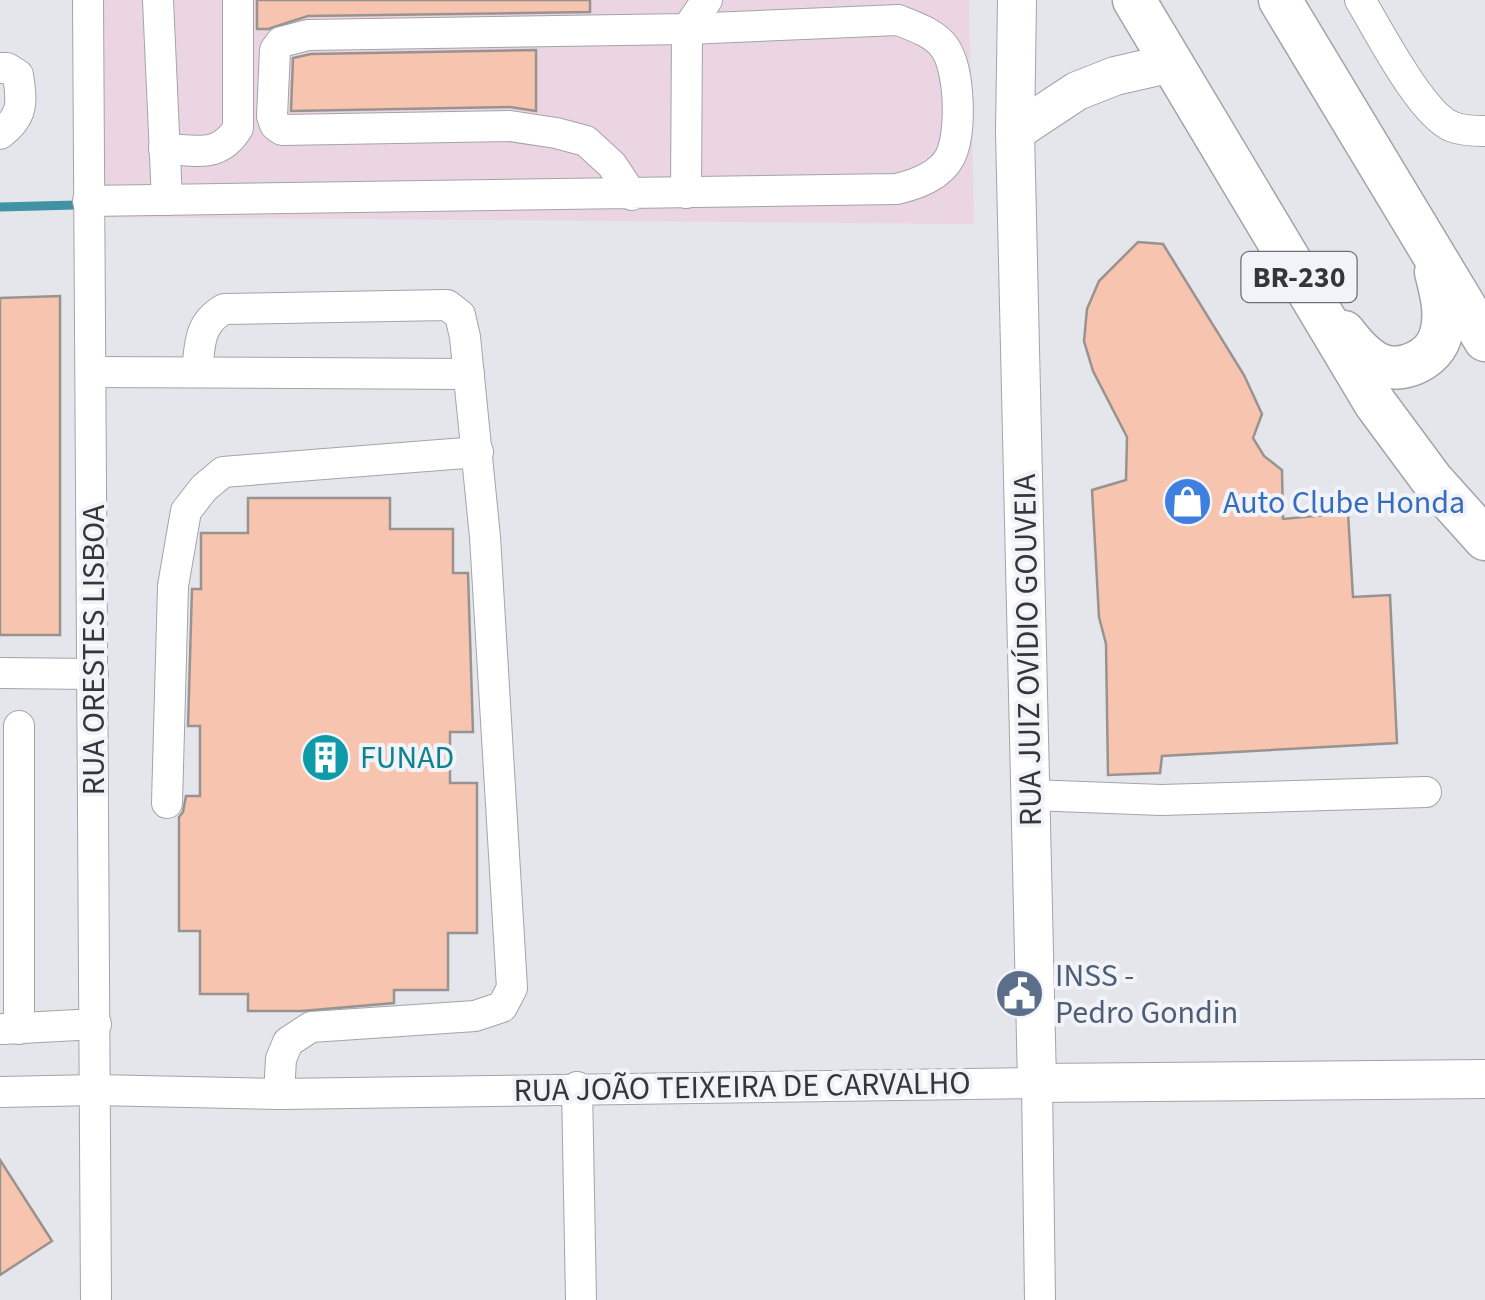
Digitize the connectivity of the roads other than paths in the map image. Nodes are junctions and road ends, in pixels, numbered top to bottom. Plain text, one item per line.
1 (88, 0) edge
2 (158, 0) edge
3 (238, 0) edge
4 (707, 0) edge
5 (1016, 0) edge
6 (1134, 0) edge
7 (1280, 0) edge
8 (1360, 0) edge
9 (686, 29) junction
10 (1172, 63) junction
11 (0, 68) edge
12 (1485, 131) edge
13 (1015, 132) junction
14 (0, 134) edge
15 (164, 149) junction
16 (686, 193) junction
17 (632, 195) junction
18 (166, 200) junction
19 (88, 202) junction
20 (1420, 230) junction
21 (1297, 273) junction
22 (1485, 340) edge
23 (91, 372) junction
24 (197, 372) junction
25 (469, 374) junction
26 (478, 452) junction
27 (1485, 539) edge
28 (0, 673) edge
29 (93, 674) junction
30 (19, 726) dead end
31 (1426, 792) dead end
32 (1031, 794) junction
33 (167, 802) dead end
34 (96, 1024) junction
35 (10, 1029) edge
36 (1485, 1079) edge
37 (1038, 1083) junction
38 (577, 1087) junction
39 (96, 1090) junction
40 (0, 1092) edge
41 (279, 1094) junction
42 (96, 1300) edge
43 (581, 1300) edge
44 (1040, 1300) edge

1 - 19 street, RUA ORESTES LISBOA
2 - 15 street
3 - 15 street
4 - 9 street
5 - 13 main road, RUA JUIZ OVÍDIO GOUVEIA
6 - 10 highway, BR-230
7 - 20 highway
8 - 12 street
9 - 16 street
9 - 16 street
9 - 17 street
10 - 13 main road
10 - 21 highway, BR-230
11 - 14 street
13 - 32 main road, RUA JUIZ OVÍDIO GOUVEIA
15 - 18 street
16 - 17 street
17 - 18 street
18 - 19 street
19 - 23 street, RUA ORESTES LISBOA
20 - 21 highway
20 - 22 highway
21 - 27 highway, BR-230
23 - 24 street
23 - 29 street, RUA ORESTES LISBOA
24 - 25 street
24 - 25 street
25 - 26 street
26 - 33 street
26 - 41 street
28 - 29 street
29 - 34 street, RUA ORESTES LISBOA
30 - 35 street
31 - 32 street
32 - 37 main road, RUA JUIZ OVÍDIO GOUVEIA
34 - 35 street
34 - 39 street, RUA ORESTES LISBOA
36 - 37 main road, RUA JOÃO TEIXEIRA DE CARVALHO
37 - 38 street, RUA JOÃO TEIXEIRA DE CARVALHO
37 - 44 street, RUA JUIZ OVÍDIO GOUVEIA
38 - 41 street, RUA JOÃO TEIXEIRA DE CARVALHO
38 - 43 street
39 - 40 street, RUA JOÃO TEIXEIRA DE CARVALHO
39 - 41 street, RUA JOÃO TEIXEIRA DE CARVALHO
39 - 42 street, RUA ORESTES LISBOA

